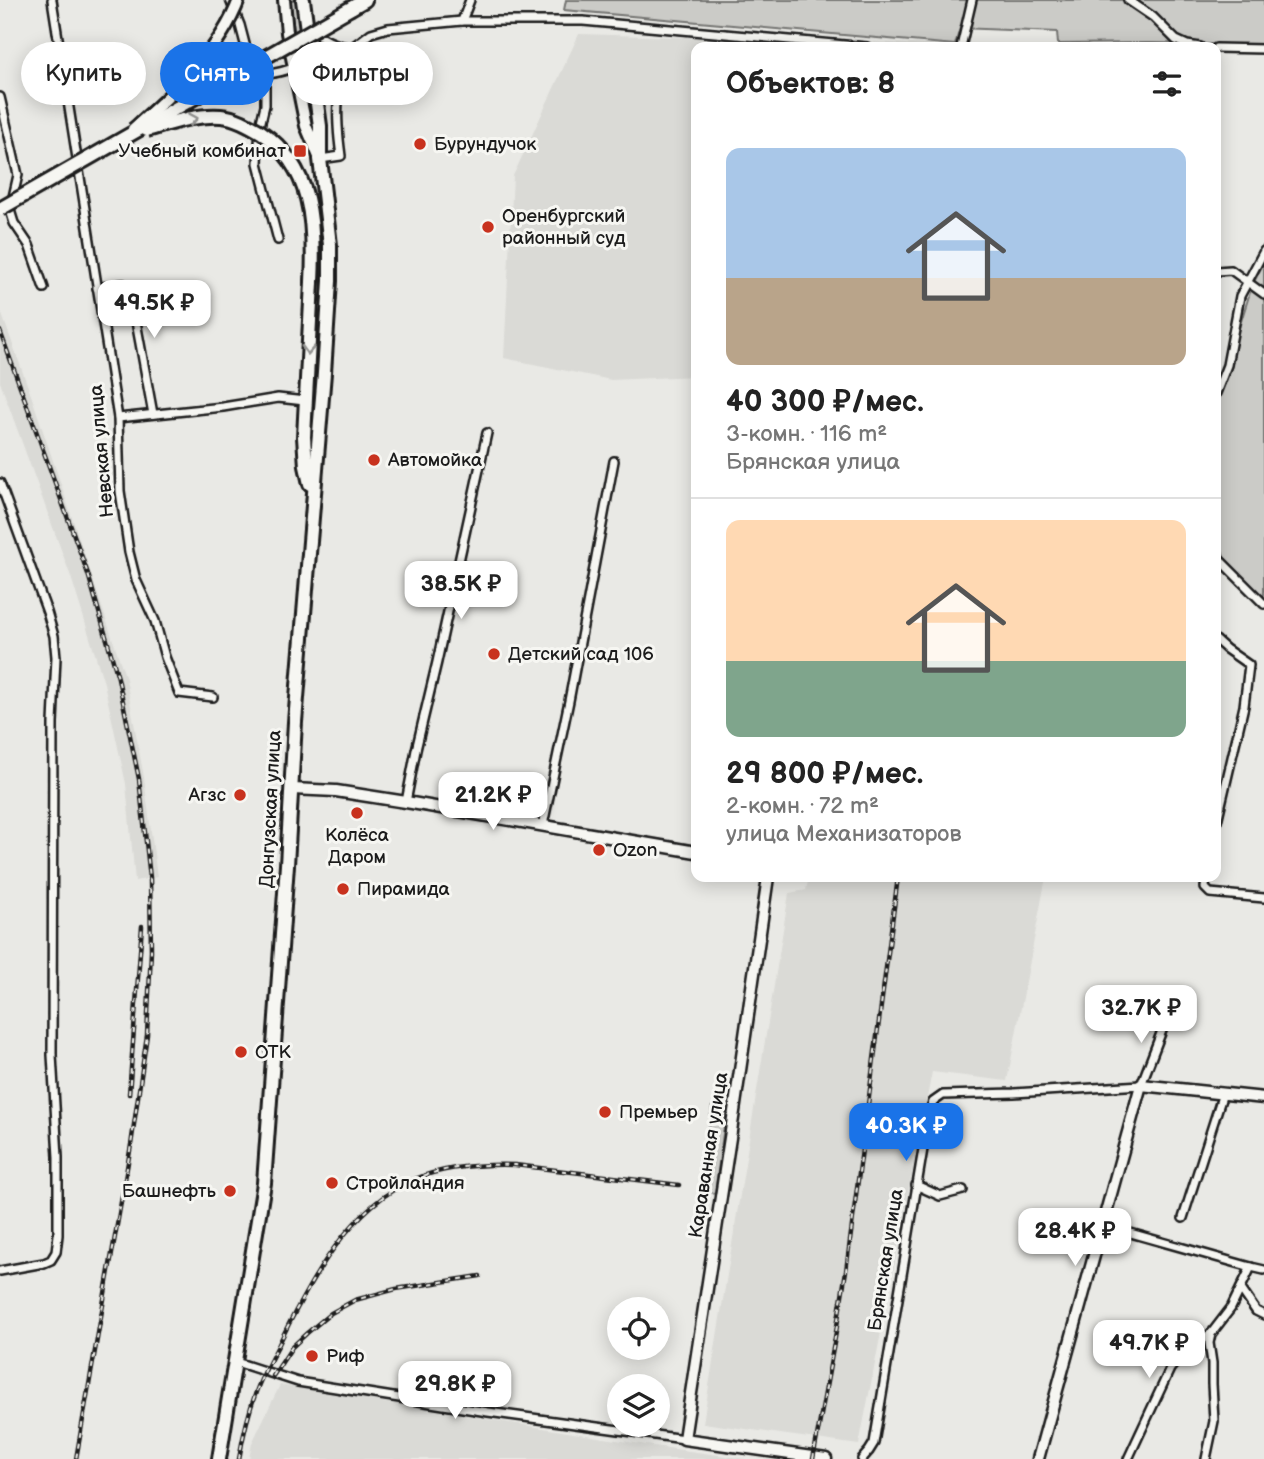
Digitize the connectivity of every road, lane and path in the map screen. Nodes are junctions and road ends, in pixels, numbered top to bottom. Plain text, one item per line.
1 (52, 0) edge
2 (230, 0) edge
3 (239, 0) edge
4 (284, 0) edge
5 (303, 0) edge
6 (365, 0) edge
7 (470, 0) edge
8 (972, 0) edge
9 (1128, 0) edge
10 (462, 21) junction
11 (307, 25) junction
12 (245, 42) edge
13 (332, 42) edge
14 (359, 42) edge
15 (812, 42) edge
16 (962, 42) edge
17 (1180, 42) edge
18 (288, 43) edge
19 (1221, 48) edge
20 (1264, 49) edge
21 (0, 97) edge
22 (175, 105) edge
23 (265, 105) edge
24 (301, 105) edge
25 (338, 105) edge
26 (127, 135) junction
27 (77, 159) junction
28 (320, 159) junction
29 (12, 197) junction
30 (0, 209) edge
31 (278, 240) dead end
32 (1264, 251) edge
33 (1221, 271) edge
34 (1247, 283) junction
35 (44, 288) dead end
36 (97, 288) junction
37 (1264, 294) edge
38 (1221, 380) edge
39 (305, 401) junction
40 (153, 414) junction
41 (118, 418) junction
42 (487, 433) dead end
43 (614, 461) dead end
44 (0, 483) edge
45 (313, 498) junction
46 (1221, 561) edge
47 (1264, 604) edge
48 (1221, 644) edge
49 (213, 697) dead end
50 (292, 789) junction
51 (406, 802) junction
52 (1221, 805) edge
53 (543, 825) junction
54 (691, 851) edge
55 (767, 882) edge
56 (1206, 882) edge
57 (1264, 898) edge
58 (1168, 1015) dead end
59 (1141, 1085) junction
60 (1223, 1093) junction
61 (1264, 1098) edge
62 (916, 1185) junction
63 (963, 1190) dead end
64 (1184, 1218) dead end
65 (1102, 1225) junction
66 (1251, 1267) junction
67 (1264, 1269) edge
68 (0, 1271) edge
69 (1241, 1289) junction
70 (1264, 1315) edge
71 (1211, 1334) junction
72 (236, 1363) junction
73 (684, 1439) junction
74 (219, 1459) edge
75 (826, 1459) edge
76 (862, 1459) edge
77 (1038, 1459) edge
78 (1128, 1459) edge
79 (1206, 1459) edge

1 - 27 street, Невская улица
2 - 12 street
3 - 26 main road, bridge
4 - 18 main road, Донгузская улица
5 - 11 highway, Донгузская улица
6 - 26 highway, bridge
7 - 10 street
8 - 16 street
9 - 17 street
10 - 14 street
10 - 15 street
11 - 13 street
11 - 28 highway, Донгузская улица
19 - 20 street
21 - 29 street
22 - 27 street
23 - 31 street
24 - 28 main road, Донгузская улица
25 - 28 street
26 - 30 highway, bridge
26 -> 39 highway, bridge
27 - 29 street
27 - 36 street, Невская улица
28 - 45 highway, Донгузская улица
29 - 35 street
32 - 34 street
33 - 34 street
34 - 37 street
34 - 38 street
36 - 40 street
36 - 41 street, Невская улица
39 - 40 street
39 - 45 highway
40 - 41 street
41 - 49 street, Невская улица
42 - 51 street
43 - 53 street
44 - 68 street
45 - 50 highway, Донгузская улица
46 - 47 street
48 - 52 street
50 - 51 street
50 - 72 highway, Донгузская улица
51 - 53 street
53 - 54 street
55 - 73 street, Караванная улица
56 - 57 street
58 - 59 street
59 - 60 street, Брянская улица
59 - 62 street, Брянская улица
59 - 65 street
60 - 61 street, Брянская улица
60 - 64 street
62 - 63 street
62 - 76 street, Брянская улица
65 - 66 street
65 - 77 street
66 - 67 street
66 - 69 street
69 - 70 street
69 - 71 street
71 - 78 street
71 - 79 street
72 - 73 street
72 - 74 highway, Донгузская улица
73 - 75 street

